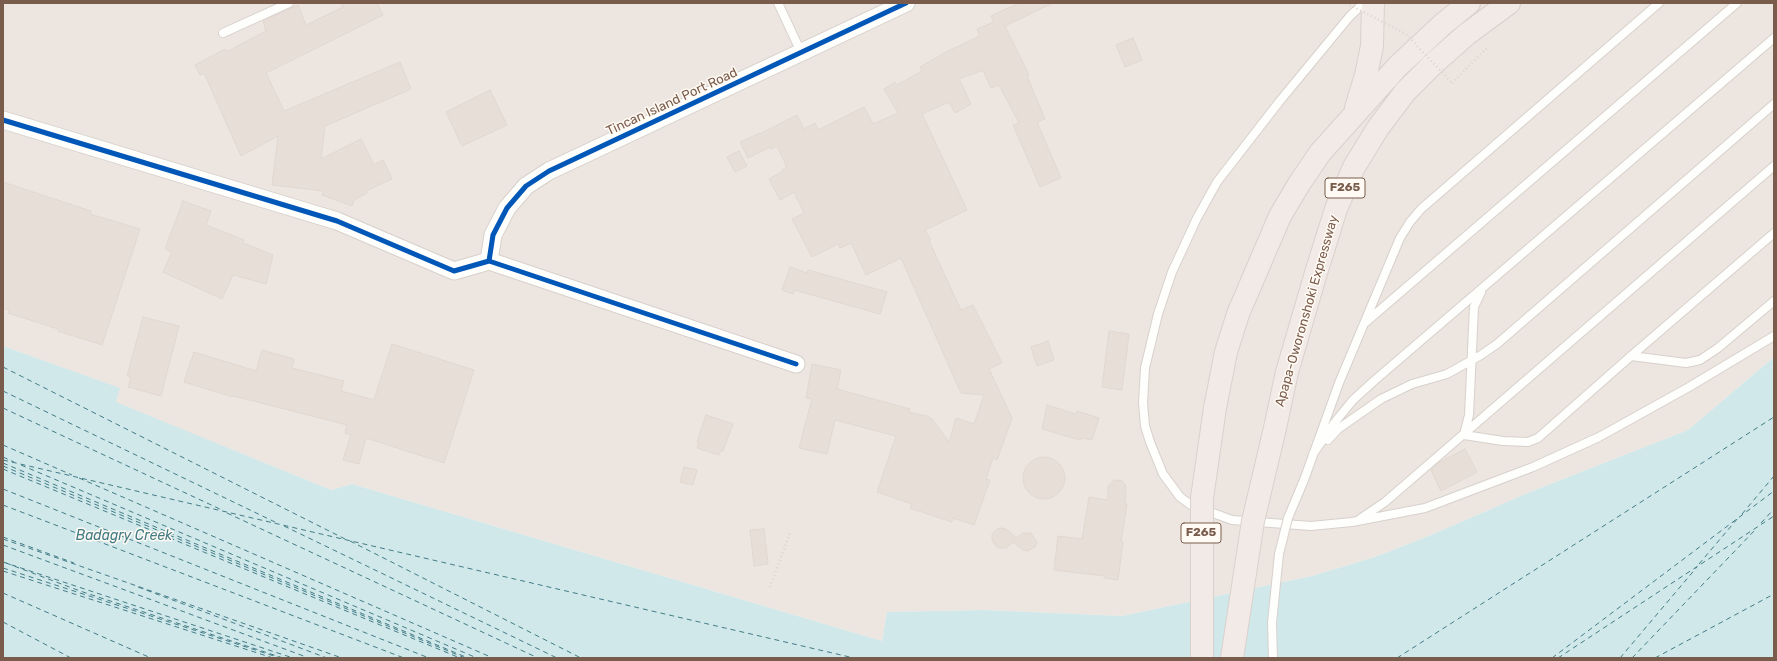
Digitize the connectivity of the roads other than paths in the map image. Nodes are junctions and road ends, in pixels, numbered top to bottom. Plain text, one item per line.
1 (289, 3) edge
2 (778, 3) edge
3 (906, 3) edge
4 (1364, 3) edge
5 (1373, 3) edge
6 (1469, 3) edge
7 (1509, 3) edge
8 (1659, 3) edge
9 (1737, 3) edge
10 (223, 33) dead end
11 (1774, 38) edge
12 (802, 52) junction
13 (1774, 104) edge
14 (1354, 114) junction
15 (3, 120) edge
16 (1774, 166) edge
17 (1774, 233) edge
18 (489, 261) junction
19 (1484, 287) junction
20 (1774, 301) edge
21 (1364, 324) junction
22 (1774, 336) edge
23 (1631, 356) junction
24 (1471, 361) junction
25 (796, 364) dead end
26 (1464, 435) junction
27 (1313, 454) junction
28 (1352, 522) junction
29 (1235, 653) edge
30 (1200, 655) edge
31 (1273, 658) edge

1 - 10 lane
2 - 12 lane
3 - 12 street, Tincan Island Port Road
4 - 28 lane
5 - 14 highway
6 - 14 highway, F265
7 - 29 highway, Apapa-Oworonshoki Expressway / F265, bridge
8 - 21 lane
9 - 21 lane
11 - 19 lane
12 - 18 street, Tincan Island Port Road
13 - 24 lane
14 - 30 highway, F265, bridge
15 - 18 street
16 - 26 lane
17 - 23 lane
18 - 25 street
19 - 24 lane
19 - 27 lane
20 - 23 lane
21 - 27 lane
22 - 28 lane
23 - 26 lane
24 - 26 lane
24 - 27 lane
26 - 28 lane
27 - 31 lane, bridge

